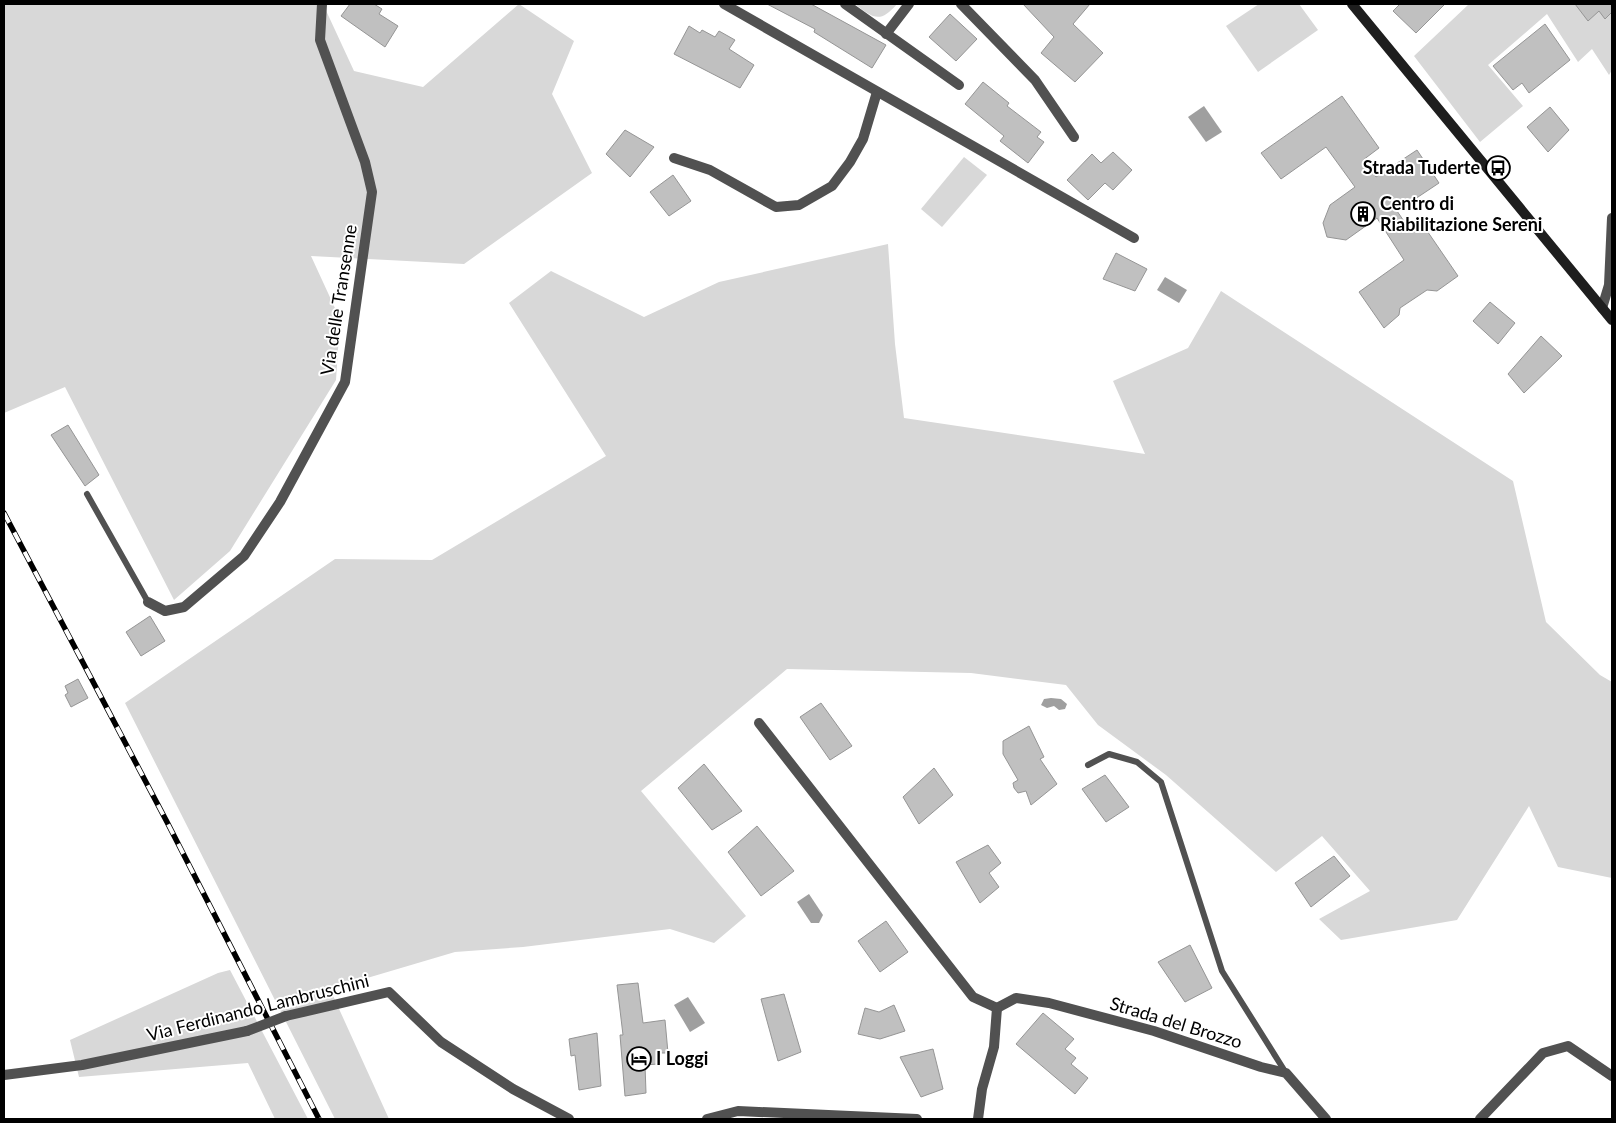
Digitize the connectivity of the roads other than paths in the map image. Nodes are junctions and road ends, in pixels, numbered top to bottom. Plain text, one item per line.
1 (322, 4) edge
2 (724, 4) edge
3 (845, 4) edge
4 (909, 4) edge
5 (961, 4) edge
6 (1352, 4) edge
7 (886, 34) junction
8 (959, 85) dead end
9 (877, 92) junction
10 (1074, 137) dead end
11 (674, 158) dead end
12 (1612, 218) edge
13 (1612, 229) edge
14 (1134, 238) dead end
15 (1602, 308) junction
16 (1612, 320) edge
17 (87, 494) dead end
18 (148, 602) joint
19 (758, 723) dead end
20 (1088, 765) dead end
21 (998, 1008) junction
22 (1286, 1073) junction
23 (4, 1075) edge
24 (1612, 1076) edge
25 (569, 1119) edge
26 (707, 1119) edge
27 (917, 1119) edge
28 (979, 1119) edge
29 (1326, 1119) edge
30 (1480, 1119) edge

1 - 18 street, Via delle Transenne
2 - 9 street
3 - 7 street
4 - 7 street
5 - 10 street
6 - 15 main road
7 - 8 street
9 - 11 street
9 - 14 street
12 - 13 street
13 - 15 street
15 - 16 main road
17 - 18 lane
19 - 21 street
20 - 22 lane
21 - 22 street, Strada del Brozzo
21 - 28 street
22 - 29 street
23 - 25 street, Via Ferdinando Lambruschini, bridge
24 - 30 street
26 - 27 street

